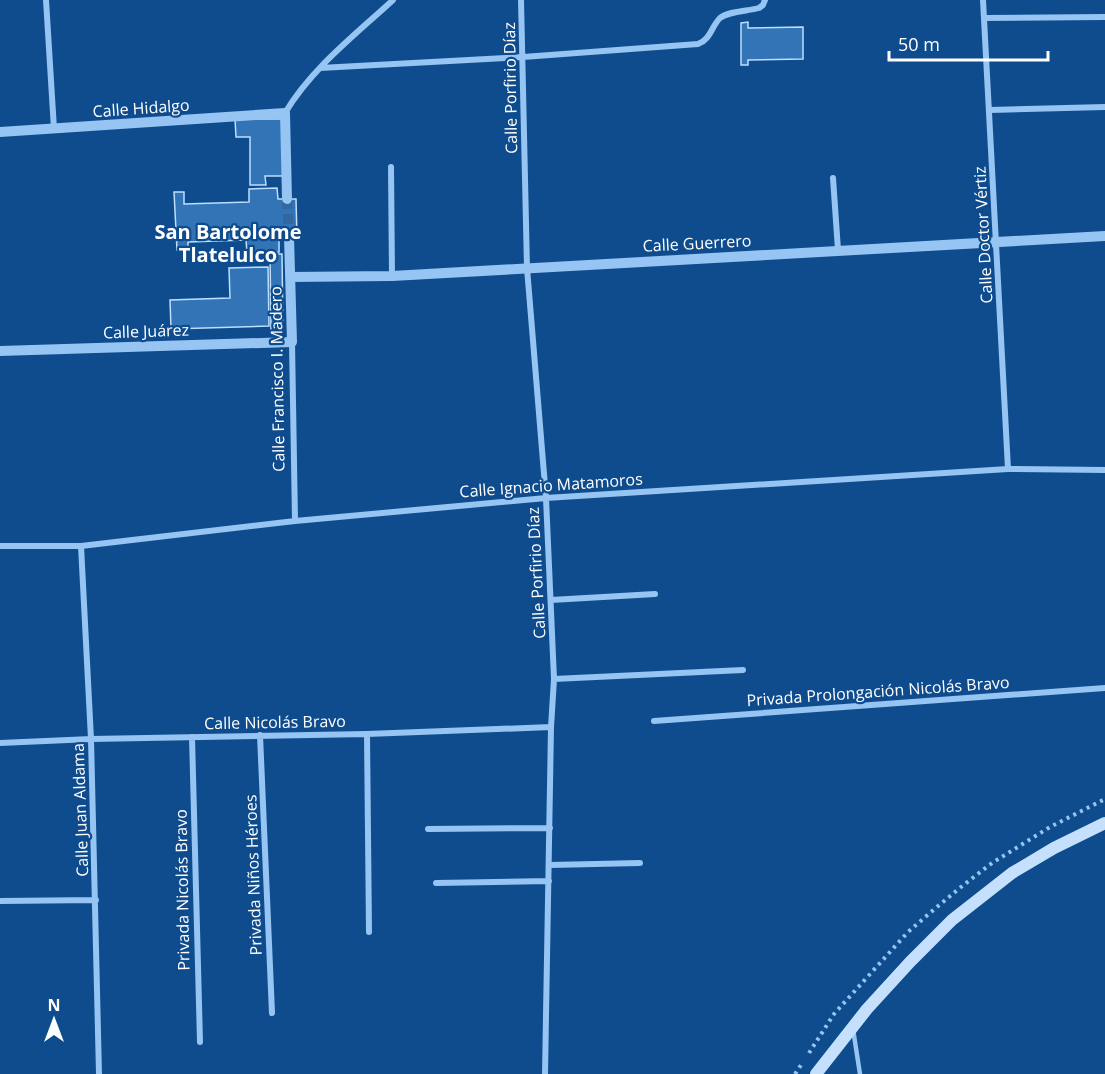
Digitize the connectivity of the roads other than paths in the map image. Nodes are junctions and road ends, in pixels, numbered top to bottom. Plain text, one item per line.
1 (46, 0) edge
2 (393, 0) edge
3 (521, 0) edge
4 (765, 0) edge
5 (983, 0) edge
6 (1105, 17) edge
7 (984, 18) junction
8 (523, 57) junction
9 (320, 68) junction
10 (1105, 107) edge
11 (990, 110) junction
12 (285, 113) junction
13 (54, 129) junction
14 (0, 132) edge
15 (391, 167) dead end
16 (833, 178) dead end
17 (287, 199) tunnel mouth
18 (1105, 236) edge
19 (289, 237) tunnel mouth
20 (997, 242) junction
21 (838, 250) junction
22 (527, 268) junction
23 (392, 276) junction
24 (290, 277) junction
25 (292, 342) junction
26 (0, 351) edge
27 (1008, 469) junction
28 (1105, 470) edge
29 (546, 498) junction
30 (295, 521) junction
31 (0, 546) edge
32 (81, 546) junction
33 (655, 594) dead end
34 (551, 600) junction
35 (743, 670) dead end
36 (554, 679) junction
37 (1105, 688) edge
38 (654, 721) dead end
39 (551, 727) junction
40 (367, 734) junction
41 (261, 735) junction
42 (192, 737) junction
43 (91, 739) junction
44 (0, 743) edge
45 (1105, 823) edge
46 (550, 828) junction
47 (428, 829) dead end
48 (640, 863) dead end
49 (550, 865) junction
50 (549, 881) junction
51 (436, 883) dead end
52 (96, 900) junction
53 (0, 901) edge
54 (369, 933) dead end
55 (272, 1013) dead end
56 (852, 1028) junction
57 (200, 1042) dead end
58 (99, 1074) edge
59 (545, 1074) edge
60 (816, 1074) edge
61 (860, 1074) edge

1 - 13 street
2 - 9 street
3 - 8 street, Calle Porfirio Díaz
4 - 8 street
5 - 7 street, Calle Doctor Vértiz
6 - 7 street
7 - 11 street, Calle Doctor Vértiz
8 - 9 street
8 - 22 street, Calle Porfirio Díaz
9 - 12 street
10 - 11 street
11 - 20 street, Calle Doctor Vértiz
12 - 13 street, Calle Hidalgo
12 - 17 street
13 - 14 street, Calle Hidalgo
15 - 23 street
16 - 21 street
18 - 20 street, Calle Guerrero
19 - 24 street, Calle Francisco I. Madero
20 - 21 street, Calle Guerrero
20 - 27 street, Calle Doctor Vértiz
21 - 22 street, Calle Guerrero
22 - 23 street, Calle Guerrero
22 - 29 street, Calle Porfirio Díaz
23 - 24 street, Calle Guerrero
24 - 25 street, Calle Francisco I. Madero
25 - 26 street, Calle Juárez
25 - 30 street, Calle Francisco I. Madero
27 - 28 street, Calle Ignacio Matamoros
27 - 29 street, Calle Ignacio Matamoros
29 - 30 street, Calle Ignacio Matamoros
29 - 34 street, Calle Porfirio Díaz
30 - 32 street, Calle Ignacio Matamoros
31 - 32 street, Calle Ignacio Matamoros
32 - 43 street, Calle Juan Aldama
33 - 34 street
34 - 36 street, Calle Porfirio Díaz
35 - 36 street
36 - 39 street, Calle Porfirio Díaz
37 - 38 street, Privada Prolongación Nicolás Bravo
39 - 40 street, Calle Nicolás Bravo
39 - 46 street, Calle Porfirio Díaz
40 - 41 street, Calle Nicolás Bravo
40 - 54 street
41 - 42 street, Calle Nicolás Bravo
41 - 55 street, Privada Niños Héroes
42 - 43 street, Calle Nicolás Bravo
42 - 57 street, Privada Nicolás Bravo
43 - 44 street, Calle Nicolás Bravo
43 - 52 street, Calle Juan Aldama
45 - 56 main road
46 - 47 street
46 - 49 street, Calle Porfirio Díaz
48 - 49 street
49 - 50 street, Calle Porfirio Díaz
50 - 51 street
50 - 59 street, Calle Porfirio Díaz
52 - 53 street
52 - 58 street, Calle Juan Aldama
56 - 60 main road
56 - 61 lane

